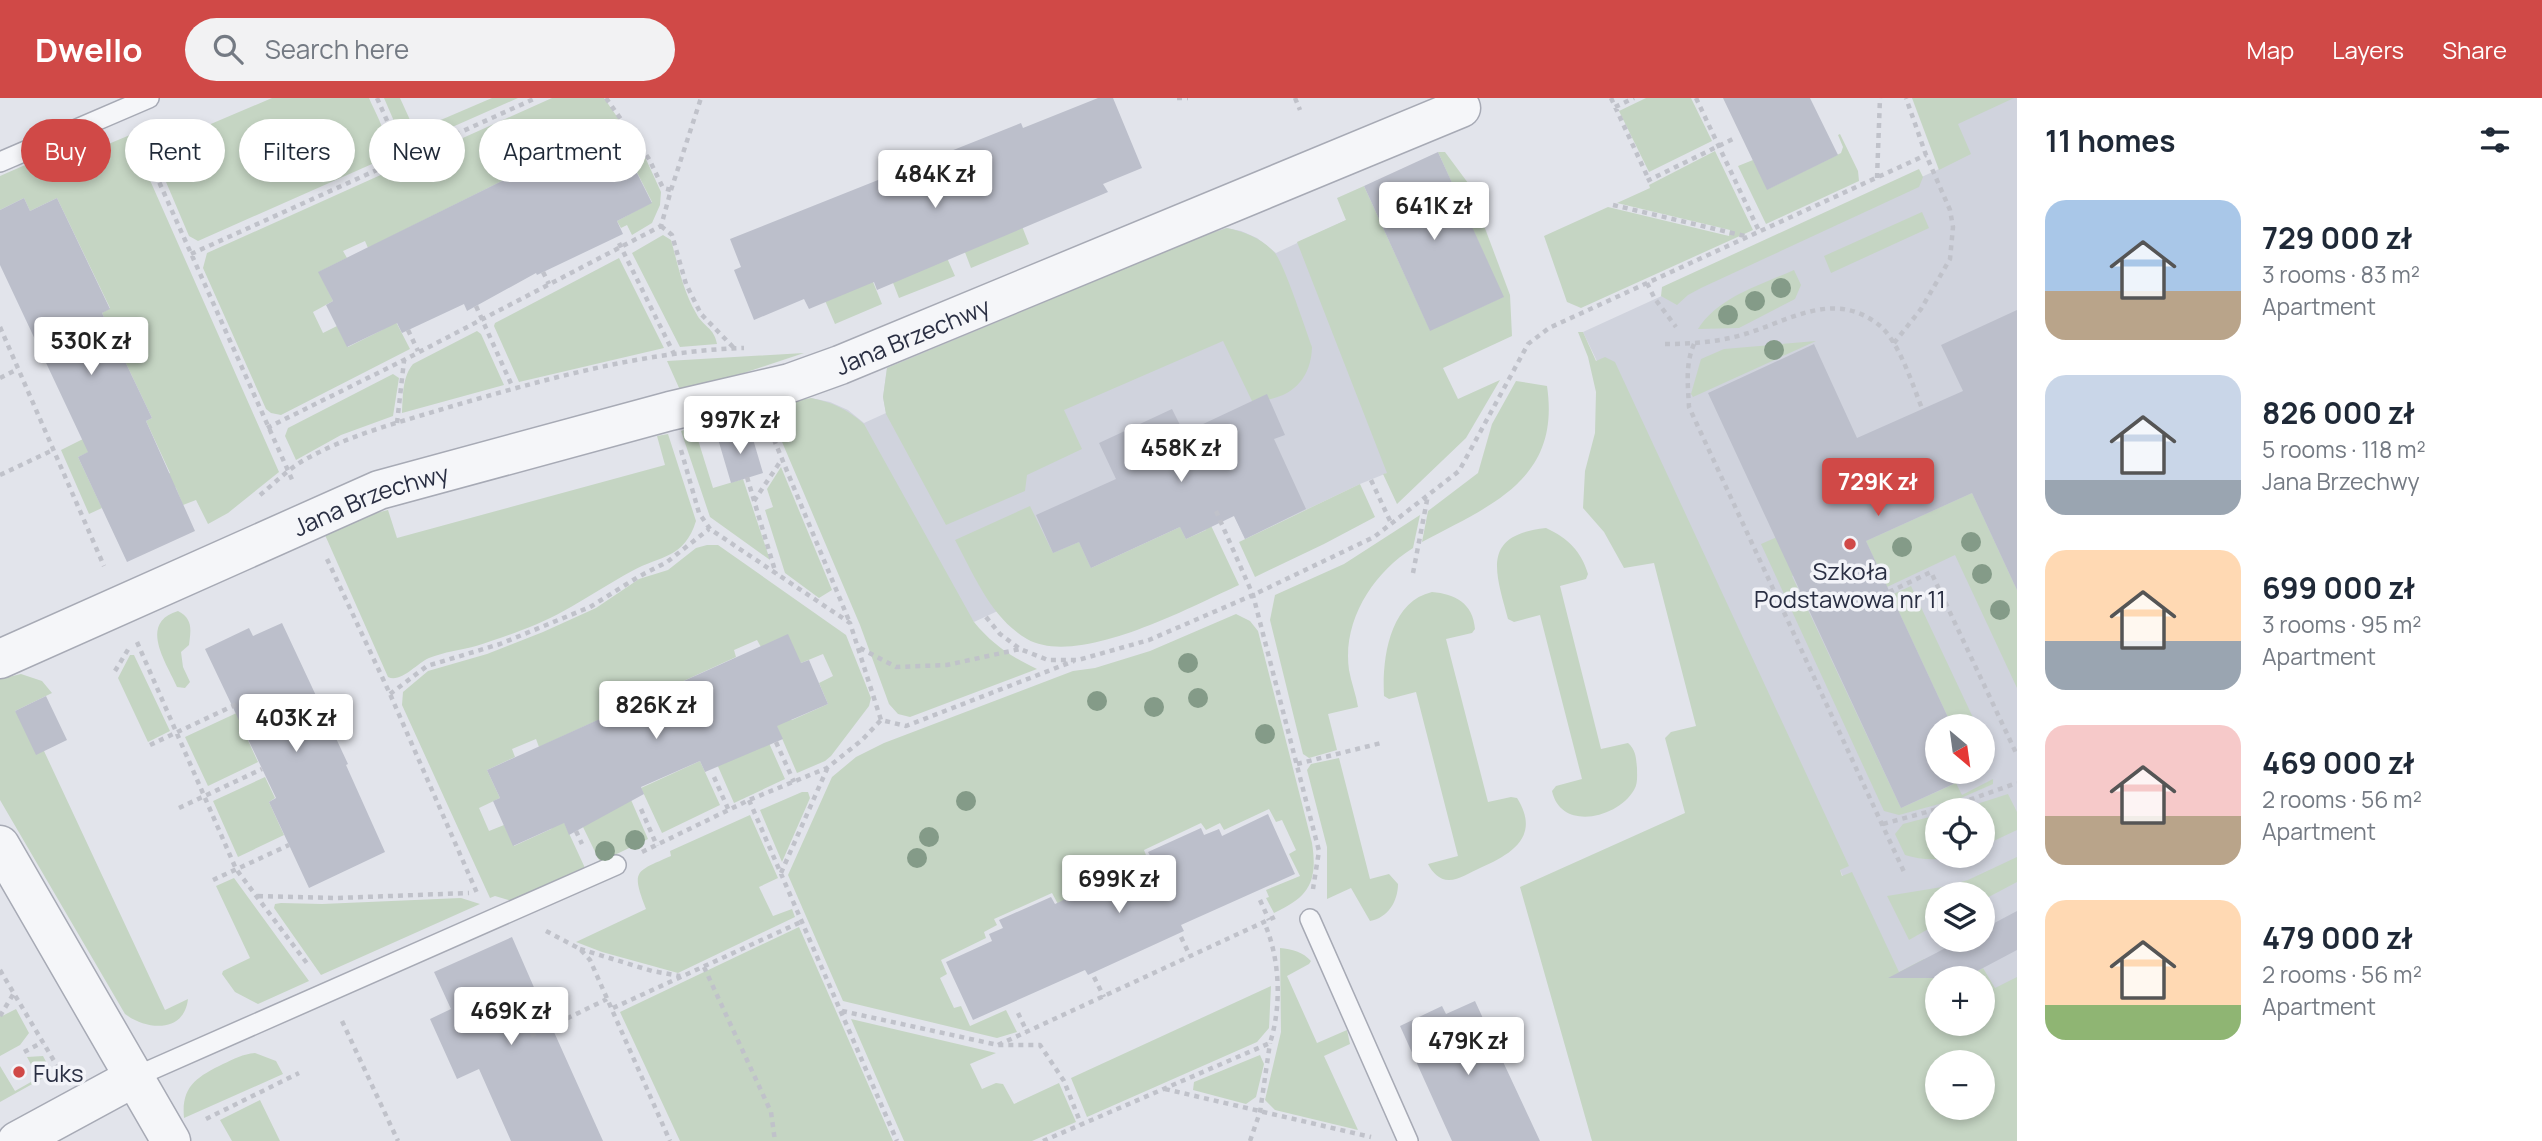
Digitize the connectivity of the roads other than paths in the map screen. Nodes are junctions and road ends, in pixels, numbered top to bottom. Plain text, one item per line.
1 (149, 98) edge
2 (1461, 108) dead end
3 (0, 162) edge
4 (0, 659) edge
5 (0, 845) edge
6 (616, 865) dead end
7 (1311, 909) road end
8 (135, 1077) junction
9 (187, 1131) edge
10 (17, 1141) edge
11 (1409, 1141) edge

1 - 3 lane
2 - 4 street, Jana Brzechwy
5 - 8 street
6 - 8 lane
7 - 11 lane
8 - 9 street
8 - 10 street

